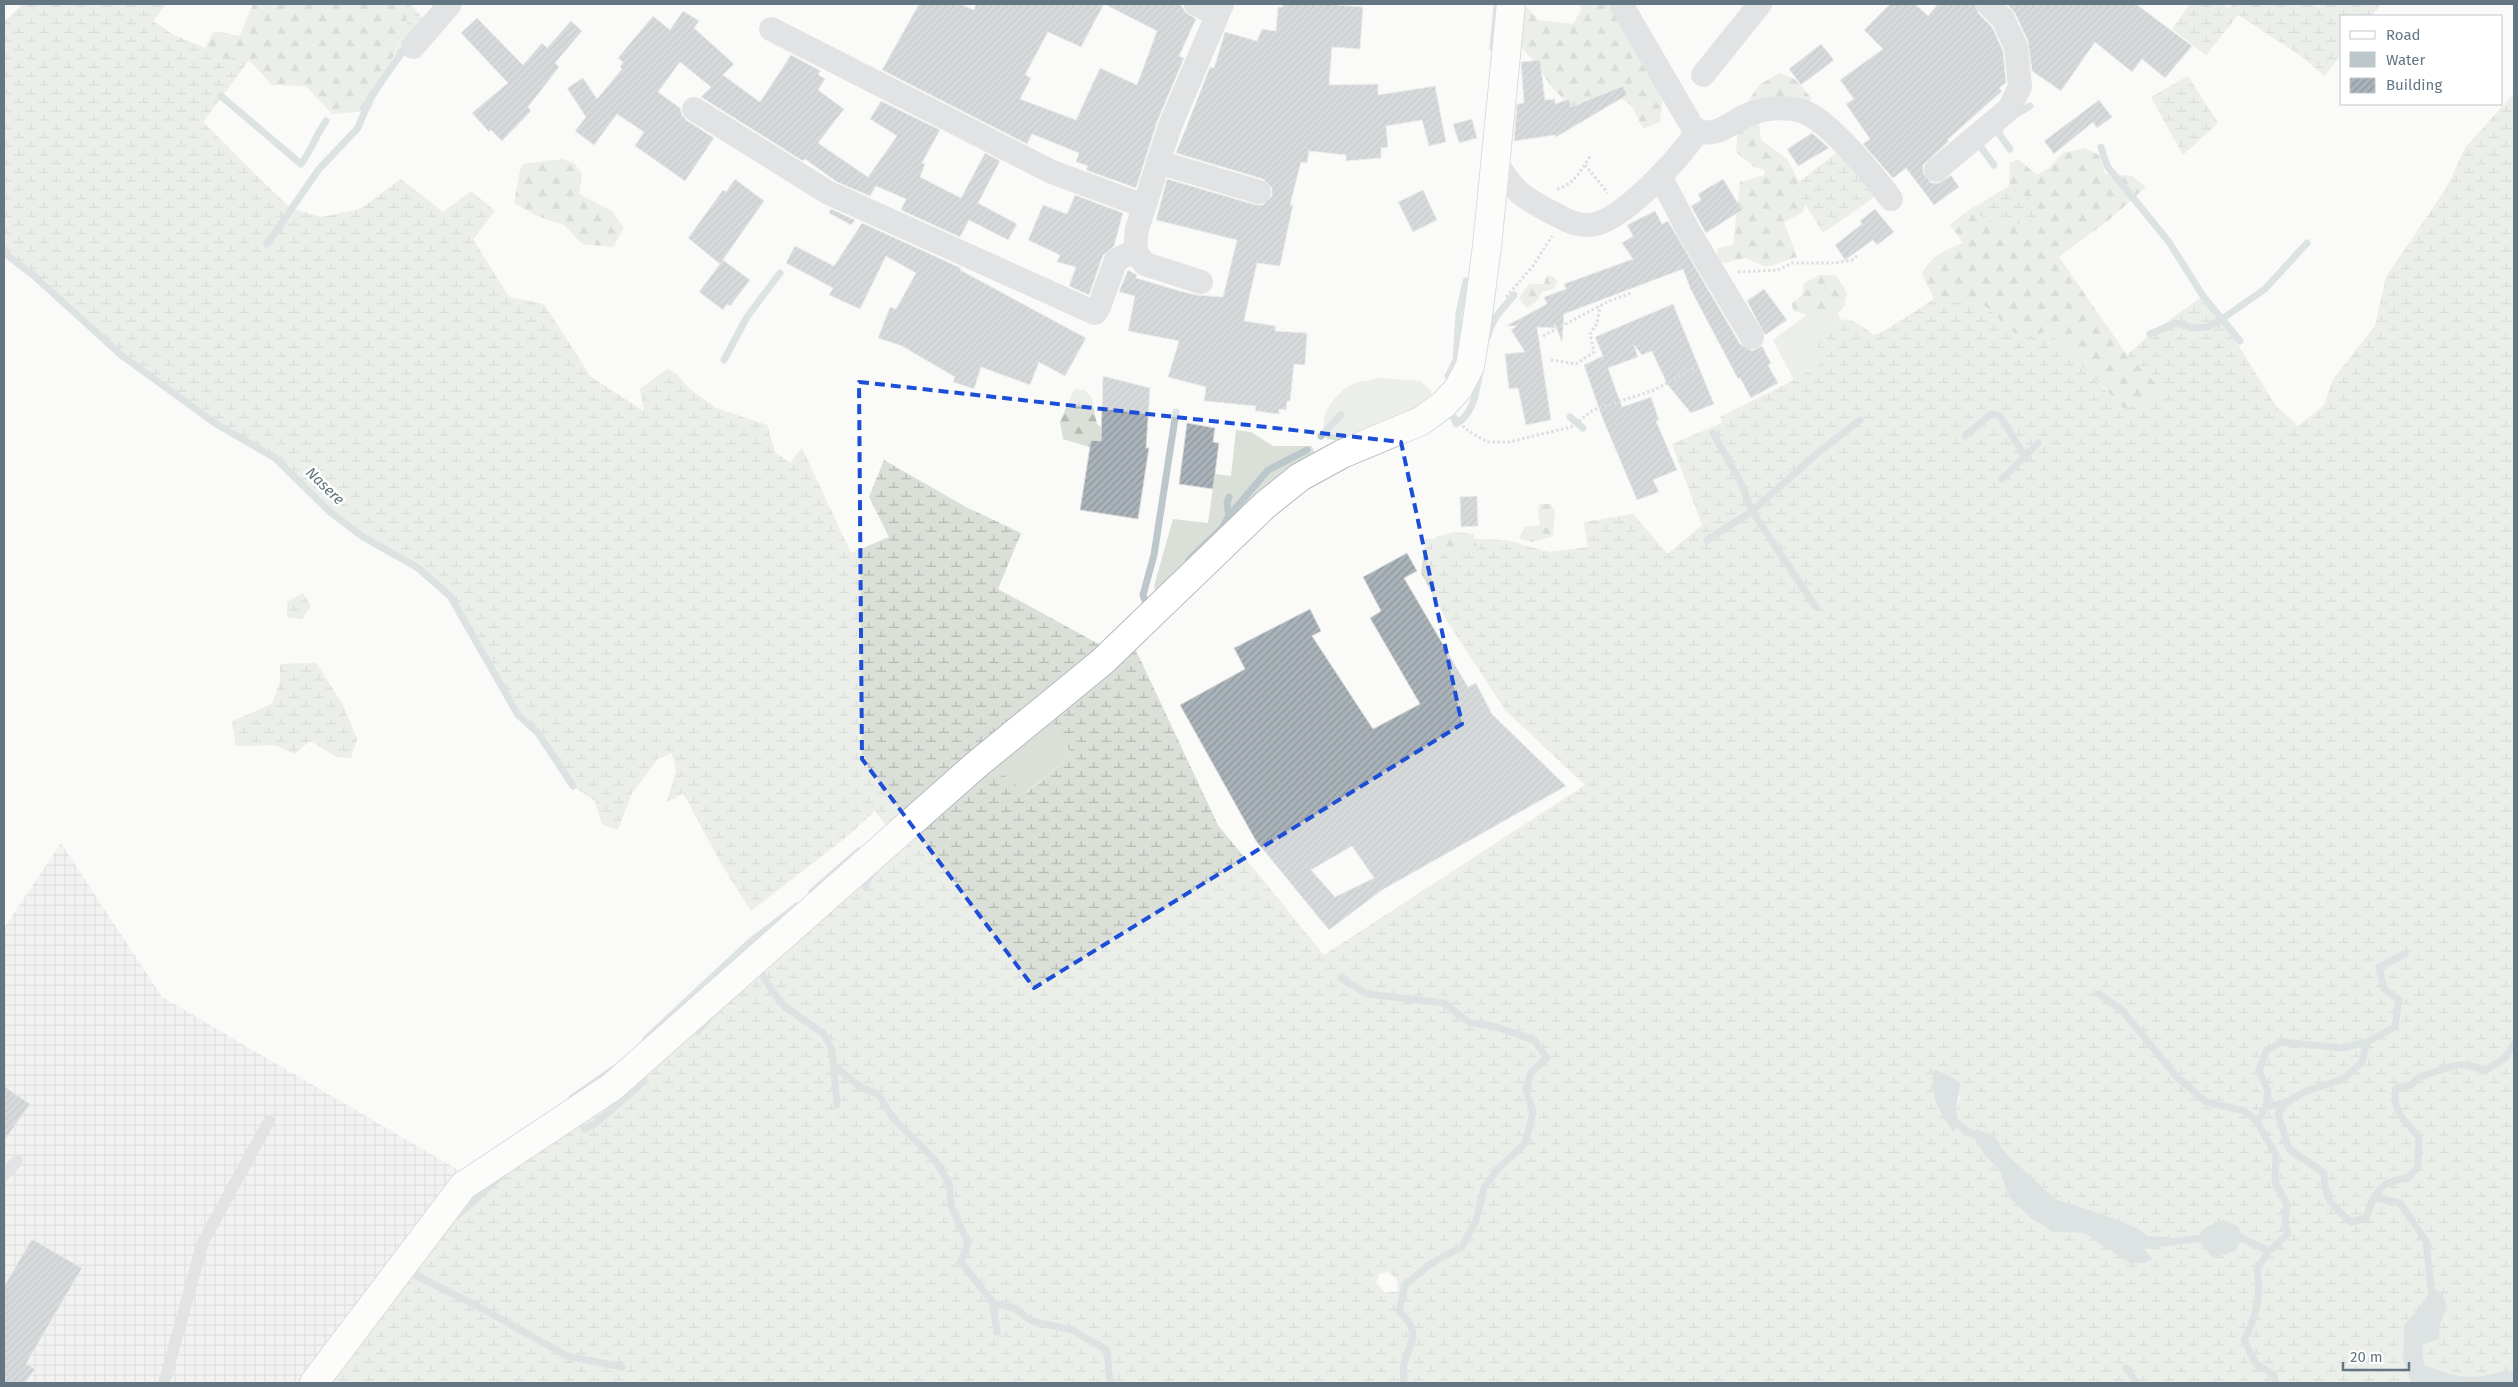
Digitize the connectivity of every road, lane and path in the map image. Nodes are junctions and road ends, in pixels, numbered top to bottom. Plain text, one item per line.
1 (450, 4) edge
2 (1510, 4) edge
3 (1621, 4) edge
4 (1760, 4) edge
5 (1988, 4) edge
6 (1211, 7) edge
7 (771, 29) dead end
8 (413, 47) dead end
9 (1704, 75) dead end
10 (694, 109) dead end
11 (1698, 131) junction
12 (1591, 154) dead end
13 (1158, 162) junction
14 (1496, 162) junction
15 (1584, 165) junction
16 (1936, 170) dead end
17 (1660, 176) junction
18 (1548, 188) dead end
19 (1259, 192) dead end
20 (1891, 200) dead end
21 (1144, 206) junction
22 (1621, 209) junction
23 (1554, 232) dead end
24 (1136, 251) junction
25 (1858, 255) dead end
26 (1716, 276) junction
27 (1201, 282) dead end
28 (1631, 293) dead end
29 (1600, 306) junction
30 (1478, 322) junction
31 (1543, 336) dead end
32 (1752, 337) dead end
33 (1551, 360) dead end
34 (1695, 368) dead end
35 (1463, 424) dead end
36 (269, 1120) dead end
37 (17, 1161) dead end
38 (4, 1175) edge
39 (164, 1383) edge
40 (314, 1383) edge

1 - 8 street
2 - 14 street
3 - 11 street
4 - 9 street
5 - 16 street
6 - 13 street
7 - 21 street
10 - 24 street
11 - 17 street
11 - 20 street
12 - 15 path
13 - 19 street
13 - 21 street
14 - 22 street
14 - 30 street
15 - 18 path
15 - 22 path
17 - 22 street
17 - 26 street
21 - 24 street
23 - 30 path
24 - 27 street
25 - 26 path
26 - 32 street
28 - 29 path
29 - 31 path
29 - 33 path
30 - 40 street
34 - 35 path
36 - 39 lane
37 - 38 lane

